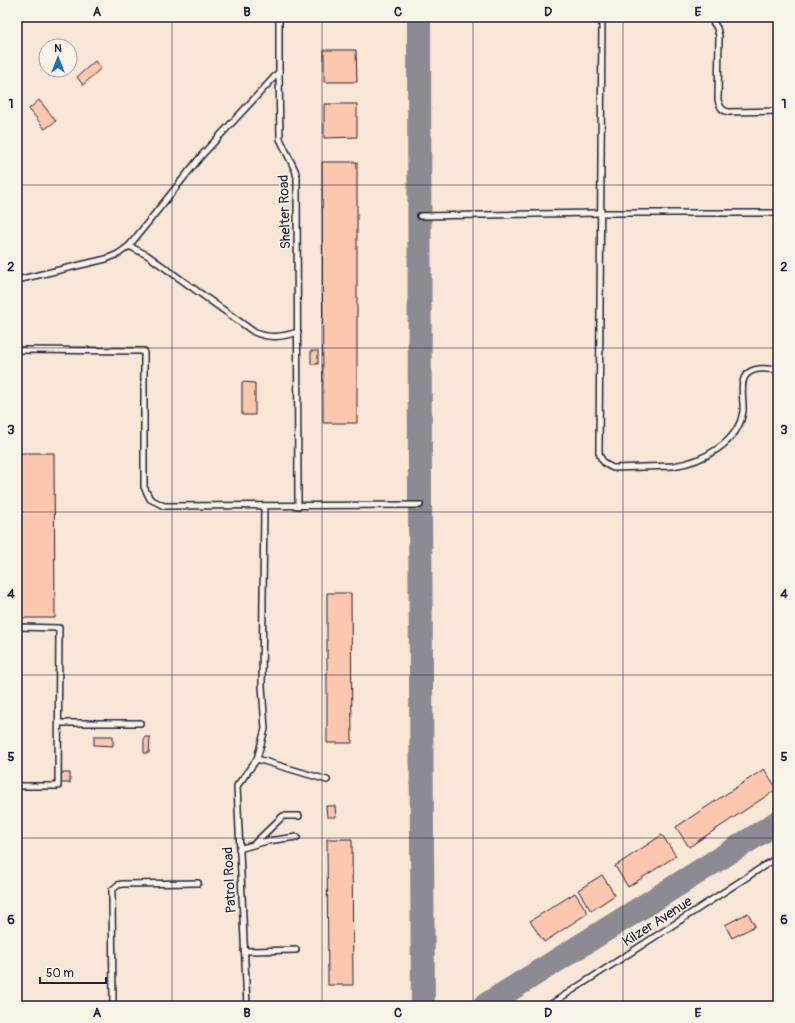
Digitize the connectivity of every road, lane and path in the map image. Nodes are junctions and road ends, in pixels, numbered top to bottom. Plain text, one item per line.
1 (279, 17) edge
2 (602, 17) edge
3 (710, 17) edge
4 (279, 72) junction
5 (778, 111) edge
6 (600, 213) junction
7 (778, 213) edge
8 (420, 216) dead end
9 (128, 246) junction
10 (17, 280) edge
11 (298, 332) junction
12 (17, 350) edge
13 (778, 370) edge
14 (420, 505) dead end
15 (264, 506) junction
16 (298, 506) junction
17 (17, 627) edge
18 (58, 723) junction
19 (140, 723) dead end
20 (257, 759) junction
21 (327, 780) dead end
22 (17, 786) edge
23 (299, 816) dead end
24 (297, 837) dead end
25 (254, 844) junction
26 (239, 850) junction
27 (778, 857) edge
28 (198, 883) dead end
29 (296, 950) dead end
30 (244, 951) junction
31 (113, 1006) edge
32 (247, 1006) edge
33 (548, 1006) edge

1 - 4 lane, Shelter Road
2 - 6 lane
3 - 5 lane
4 - 9 lane
4 - 11 lane, Shelter Road
6 - 7 lane
6 - 8 lane
6 - 13 lane
9 - 10 lane
9 - 11 lane
11 - 16 lane, Shelter Road
12 - 15 lane
14 - 16 lane
15 - 16 lane
15 - 20 lane, Patrol Road
17 - 18 lane
18 - 19 lane
18 - 22 lane
20 - 21 lane
20 - 26 lane, Patrol Road
23 - 25 lane
24 - 25 lane
25 - 26 lane
26 - 30 lane, Patrol Road
27 - 33 lane, Kilzer Avenue
28 - 31 lane
29 - 30 lane
30 - 32 lane, Patrol Road

